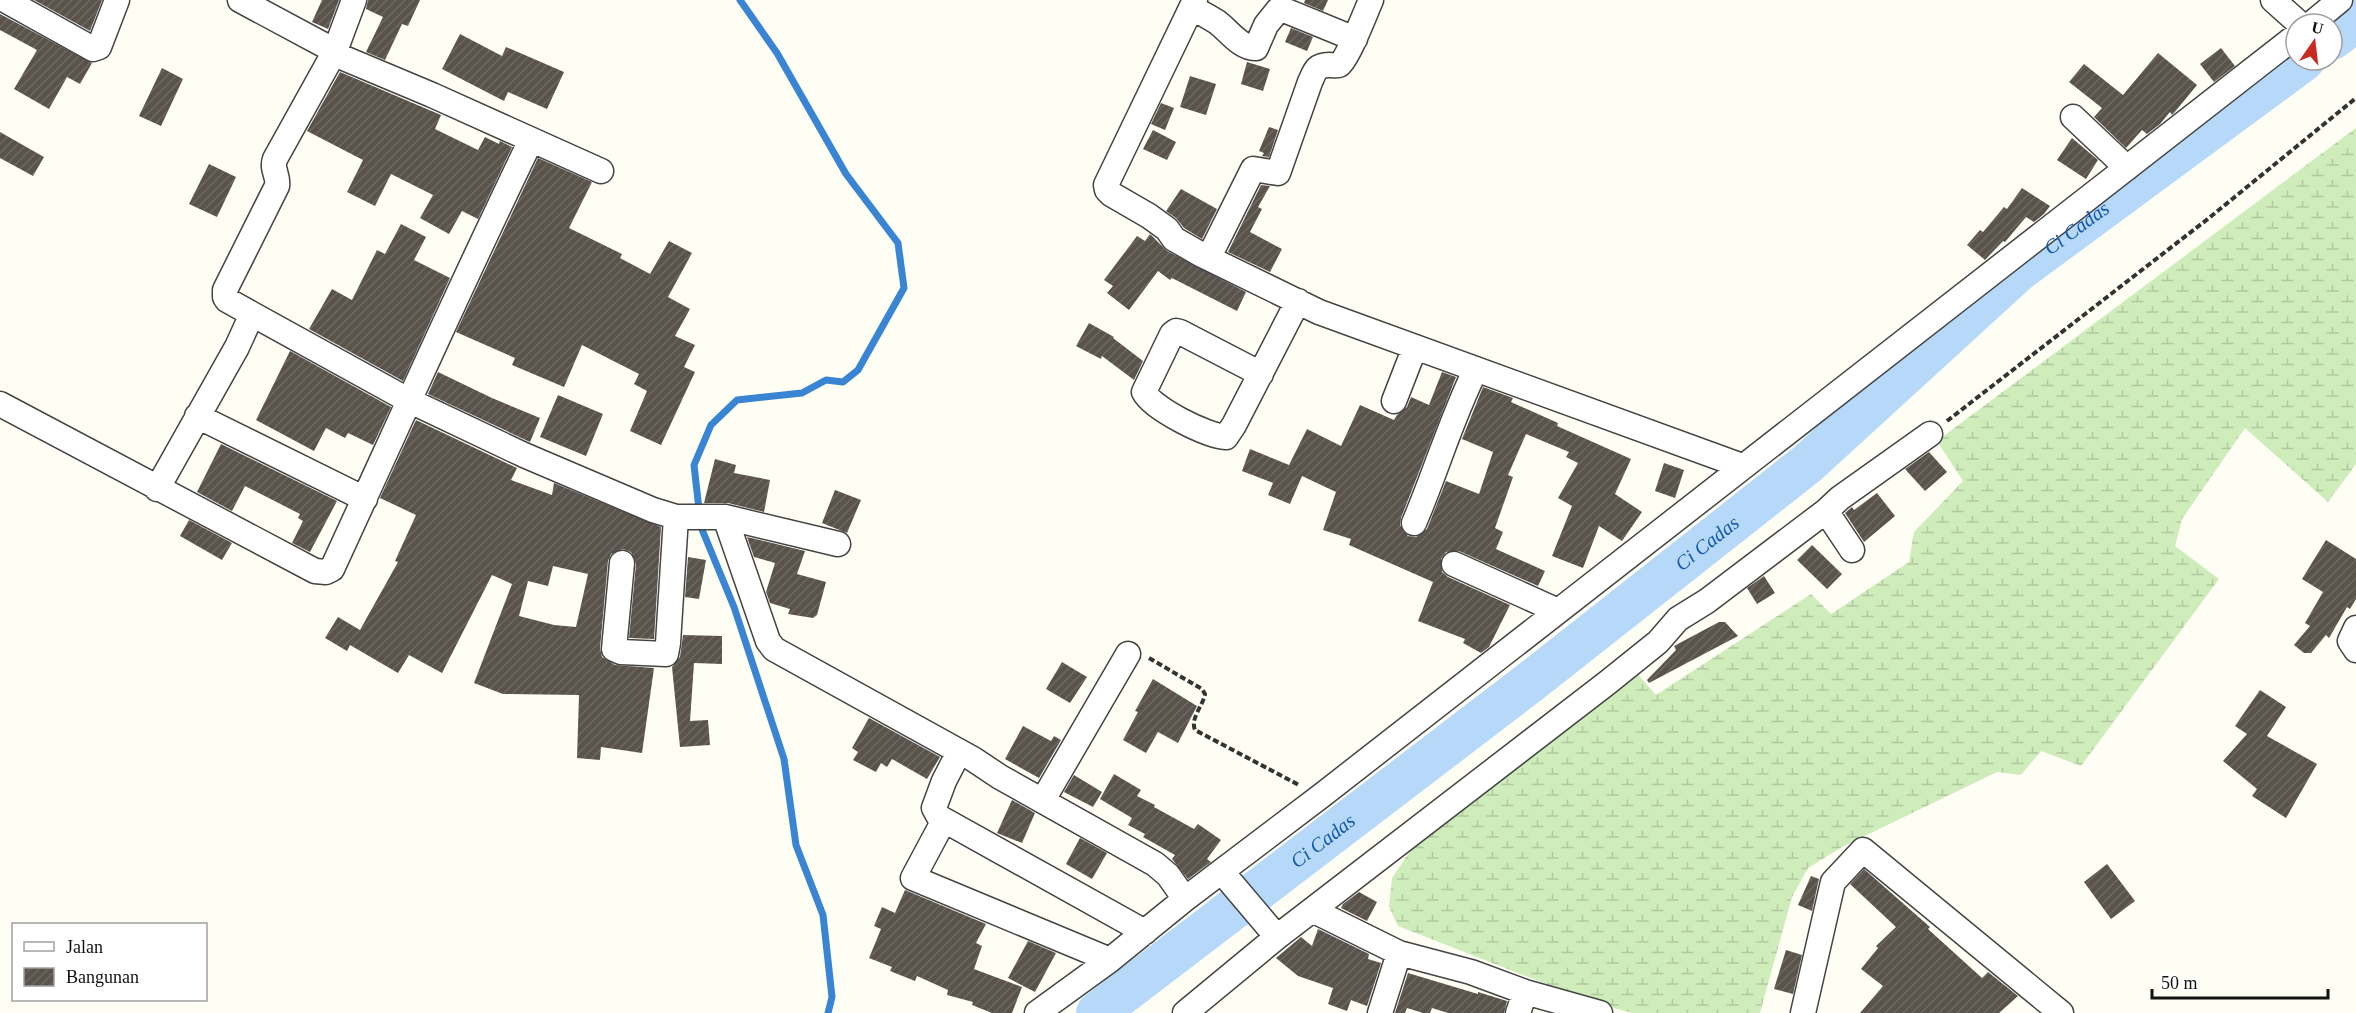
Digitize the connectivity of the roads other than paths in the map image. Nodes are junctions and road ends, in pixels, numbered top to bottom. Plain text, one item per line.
1 (4, 0) edge
2 (117, 0) edge
3 (240, 0) edge
4 (354, 0) edge
5 (1371, 0) edge
6 (2273, 0) edge
7 (2340, 0) edge
8 (1193, 4) edge
9 (2286, 12) edge
10 (2326, 12) edge
11 (1355, 39) junction
12 (2284, 45) edge
13 (334, 51) junction
14 (2073, 117) dead end
15 (531, 140) junction
16 (2127, 168) junction
17 (602, 171) dead end
18 (1209, 258) junction
19 (1298, 301) junction
20 (252, 314) junction
21 (1415, 347) junction
22 (1476, 369) junction
23 (1261, 374) junction
24 (408, 400) junction
25 (1394, 401) dead end
26 (0, 404) edge
27 (197, 416) junction
28 (1930, 434) road end
29 (1742, 466) junction
30 (157, 489) junction
31 (365, 499) junction
32 (1826, 511) junction
33 (680, 517) junction
34 (720, 517) junction
35 (1414, 523) dead end
36 (838, 544) dead end
37 (1851, 550) dead end
38 (622, 563) dead end
39 (1454, 564) dead end
40 (1558, 611) junction
41 (2356, 628) edge
42 (2356, 650) edge
43 (1128, 654) road end
44 (960, 752) junction
45 (1043, 801) junction
46 (944, 820) junction
47 (1225, 877) junction
48 (1185, 898) junction
49 (1314, 911) junction
50 (1144, 932) junction
51 (1274, 933) junction
52 (1399, 953) junction
53 (1110, 960) junction
54 (1521, 1003) edge
55 (1592, 1012) edge
56 (1037, 1013) edge
57 (1185, 1013) edge
58 (1380, 1013) edge
59 (1803, 1013) edge
60 (2061, 1013) edge

1 - 2 street
3 - 13 street
4 - 13 street
5 - 11 street
6 - 9 street
7 - 10 street
8 - 11 street
8 - 18 street
11 - 18 street
12 - 16 street
13 - 15 street
13 - 20 street
14 - 16 street
15 - 17 street
15 - 24 street
16 - 29 street
18 - 19 street
19 - 21 street
19 - 23 street
20 - 24 street
20 - 27 street
21 - 22 street
21 - 25 street
22 - 29 street
22 - 35 street
23 - 23 street
24 - 31 street
24 - 33 street
26 - 30 street
27 - 30 street
27 - 31 street
28 - 32 street
29 - 40 street
30 - 31 street
32 - 37 street
32 - 49 street
33 - 34 street
33 - 38 street
34 - 36 street
34 - 44 street
39 - 40 street
40 - 47 street
41 - 42 street
43 - 45 street
44 - 45 street
44 - 46 street
45 - 48 street
46 - 50 street
46 - 53 street
47 - 48 street
47 - 51 street
48 - 50 street
49 - 51 street
49 - 52 street
50 - 53 street
51 - 57 street
52 - 54 street
52 - 58 street
53 - 56 street
54 - 55 street
59 - 60 street

